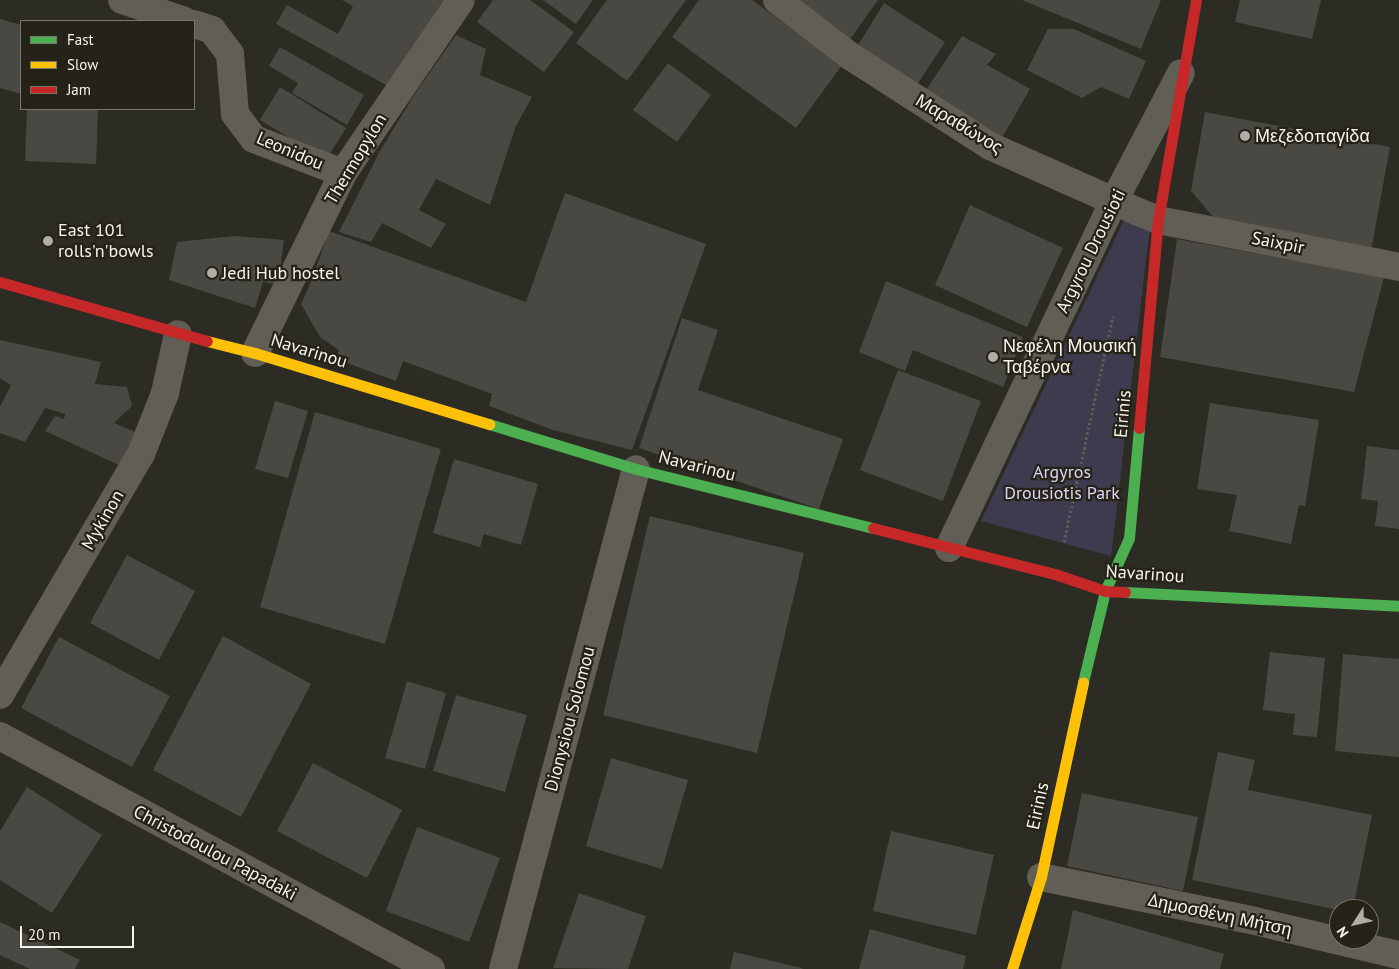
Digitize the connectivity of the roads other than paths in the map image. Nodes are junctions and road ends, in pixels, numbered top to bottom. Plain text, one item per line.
1 (122, 0) edge
2 (460, 0) edge
3 (777, 0) edge
4 (1196, 0) edge
5 (182, 20) edge
6 (195, 24) edge
7 (1185, 64) junction
8 (343, 173) junction
9 (1114, 201) junction
10 (1158, 220) junction
11 (1399, 267) edge
12 (0, 282) edge
13 (178, 334) junction
14 (255, 353) junction
15 (636, 469) junction
16 (949, 548) junction
17 (1105, 591) junction
18 (1399, 606) edge
19 (0, 695) edge
20 (0, 736) edge
21 (1041, 878) junction
22 (1399, 955) edge
23 (431, 969) edge
24 (503, 969) edge
25 (1012, 969) edge

1 - 5 street
2 - 8 street, Thermopylon
3 - 9 street, Μαραθώνος
4 - 7 main road, Eirinis
6 - 8 street, Leonidou
7 - 9 street, Argyrou Drousioti
7 - 10 main road, Eirinis
8 - 14 street, Thermopylon
9 - 10 street, Μαραθώνος
9 - 16 street, Argyrou Drousioti
10 - 11 street, Saixpir
10 - 17 main road, Eirinis
12 - 13 main road, Navarinou
13 - 14 main road, Navarinou
13 - 19 street, Mykinon
14 - 15 main road, Navarinou
15 - 16 main road, Navarinou
15 - 24 street, Dionysiou Solomou
16 - 17 main road, Navarinou
17 - 18 main road, Navarinou
17 - 21 main road, Eirinis
20 - 23 street, Christodoulou Papadaki
21 - 22 street, Δημοσθένη Μήτση
21 - 25 main road, Eirinis

